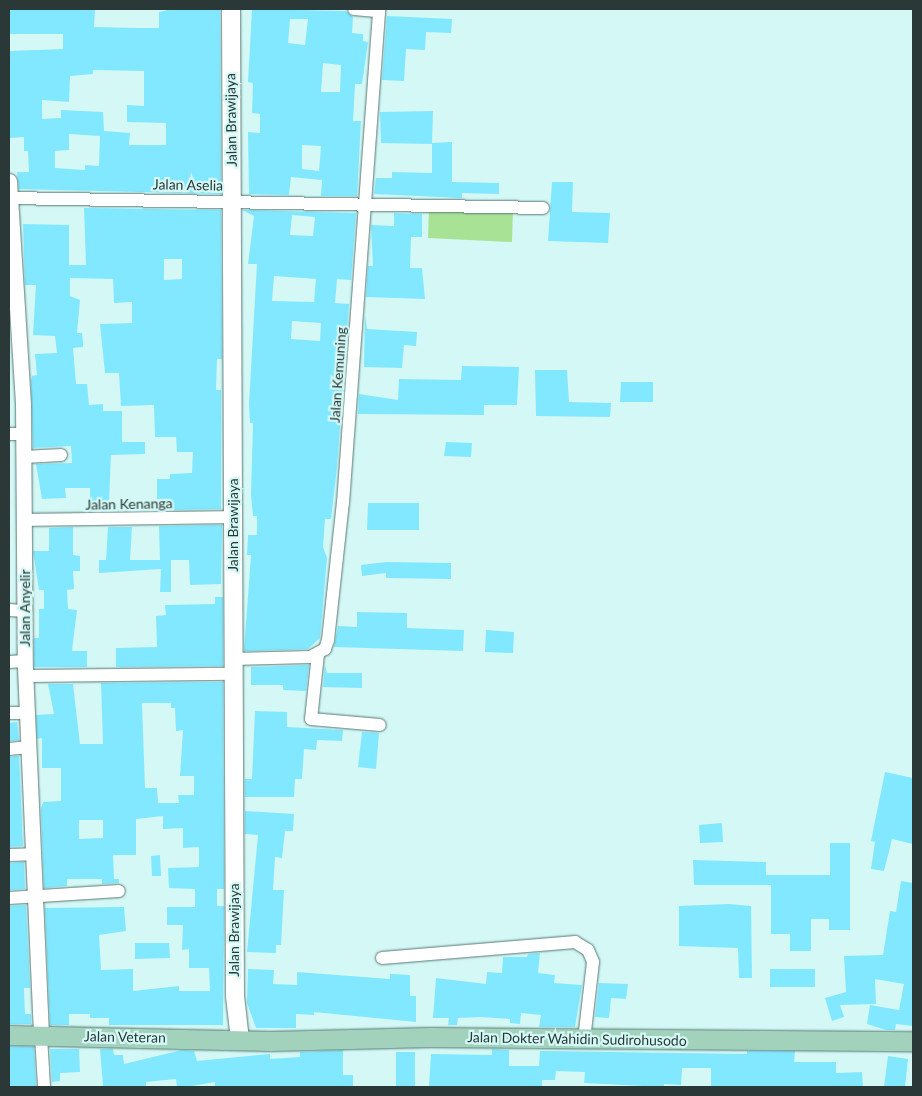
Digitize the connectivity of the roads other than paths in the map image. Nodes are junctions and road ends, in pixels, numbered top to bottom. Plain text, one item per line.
1 (231, 9) edge
2 (354, 9) edge
3 (379, 10) edge
4 (9, 181) edge
5 (10, 198) edge
6 (233, 200) junction
7 (366, 207) junction
8 (543, 208) dead end
9 (13, 304) edge
10 (16, 434) edge
11 (61, 455) dead end
12 (24, 457) junction
13 (234, 518) junction
14 (25, 520) junction
15 (9, 610) edge
16 (25, 611) junction
17 (318, 654) junction
18 (25, 661) junction
19 (9, 662) edge
20 (233, 666) junction
21 (25, 676) junction
22 (9, 713) edge
23 (27, 713) junction
24 (380, 725) dead end
25 (28, 747) junction
26 (9, 749) edge
27 (32, 854) junction
28 (9, 855) edge
29 (119, 891) dead end
30 (34, 896) junction
31 (9, 898) edge
32 (382, 958) dead end
33 (9, 1035) edge
34 (41, 1036) junction
35 (240, 1040) junction
36 (584, 1040) junction
37 (913, 1041) edge
38 (44, 1087) edge

1 - 6 main road, Jalan Brawijaya
2 - 3 street
3 - 7 street, Jalan Kemuning
4 - 5 street, Jalan Anyelir
5 - 6 street, Jalan Aselia
5 - 9 street, Jalan Anyelir
6 - 7 street, Jalan Aselia
6 - 13 main road, Jalan Brawijaya
7 - 8 street, Jalan Aselia
7 - 17 street, Jalan Kemuning
9 - 10 street, Jalan Anyelir
10 - 12 street, Jalan Anyelir
11 - 12 street
12 - 14 street, Jalan Anyelir
13 - 14 street, Jalan Kenanga
13 - 20 main road, Jalan Brawijaya
14 - 16 street, Jalan Anyelir
15 - 16 street
16 - 18 street, Jalan Anyelir
17 - 20 street
17 - 24 street
18 - 19 street
18 - 21 street, Jalan Anyelir
20 - 21 street
20 - 35 main road, Jalan Brawijaya
21 - 23 street, Jalan Anyelir
22 - 23 street
23 - 25 street, Jalan Anyelir
25 - 26 street
25 - 27 street, Jalan Anyelir
27 - 28 street
27 - 30 street, Jalan Anyelir
29 - 30 street
30 - 31 street
30 - 34 street, Jalan Anyelir
32 - 36 street
33 - 34 main road, Jalan Veteran
34 - 35 main road, Jalan Veteran
34 - 38 street
35 - 36 main road, Jalan Dokter Wahidin Sudirohusodo
36 - 37 main road, Jalan Dokter Wahidin Sudirohusodo

